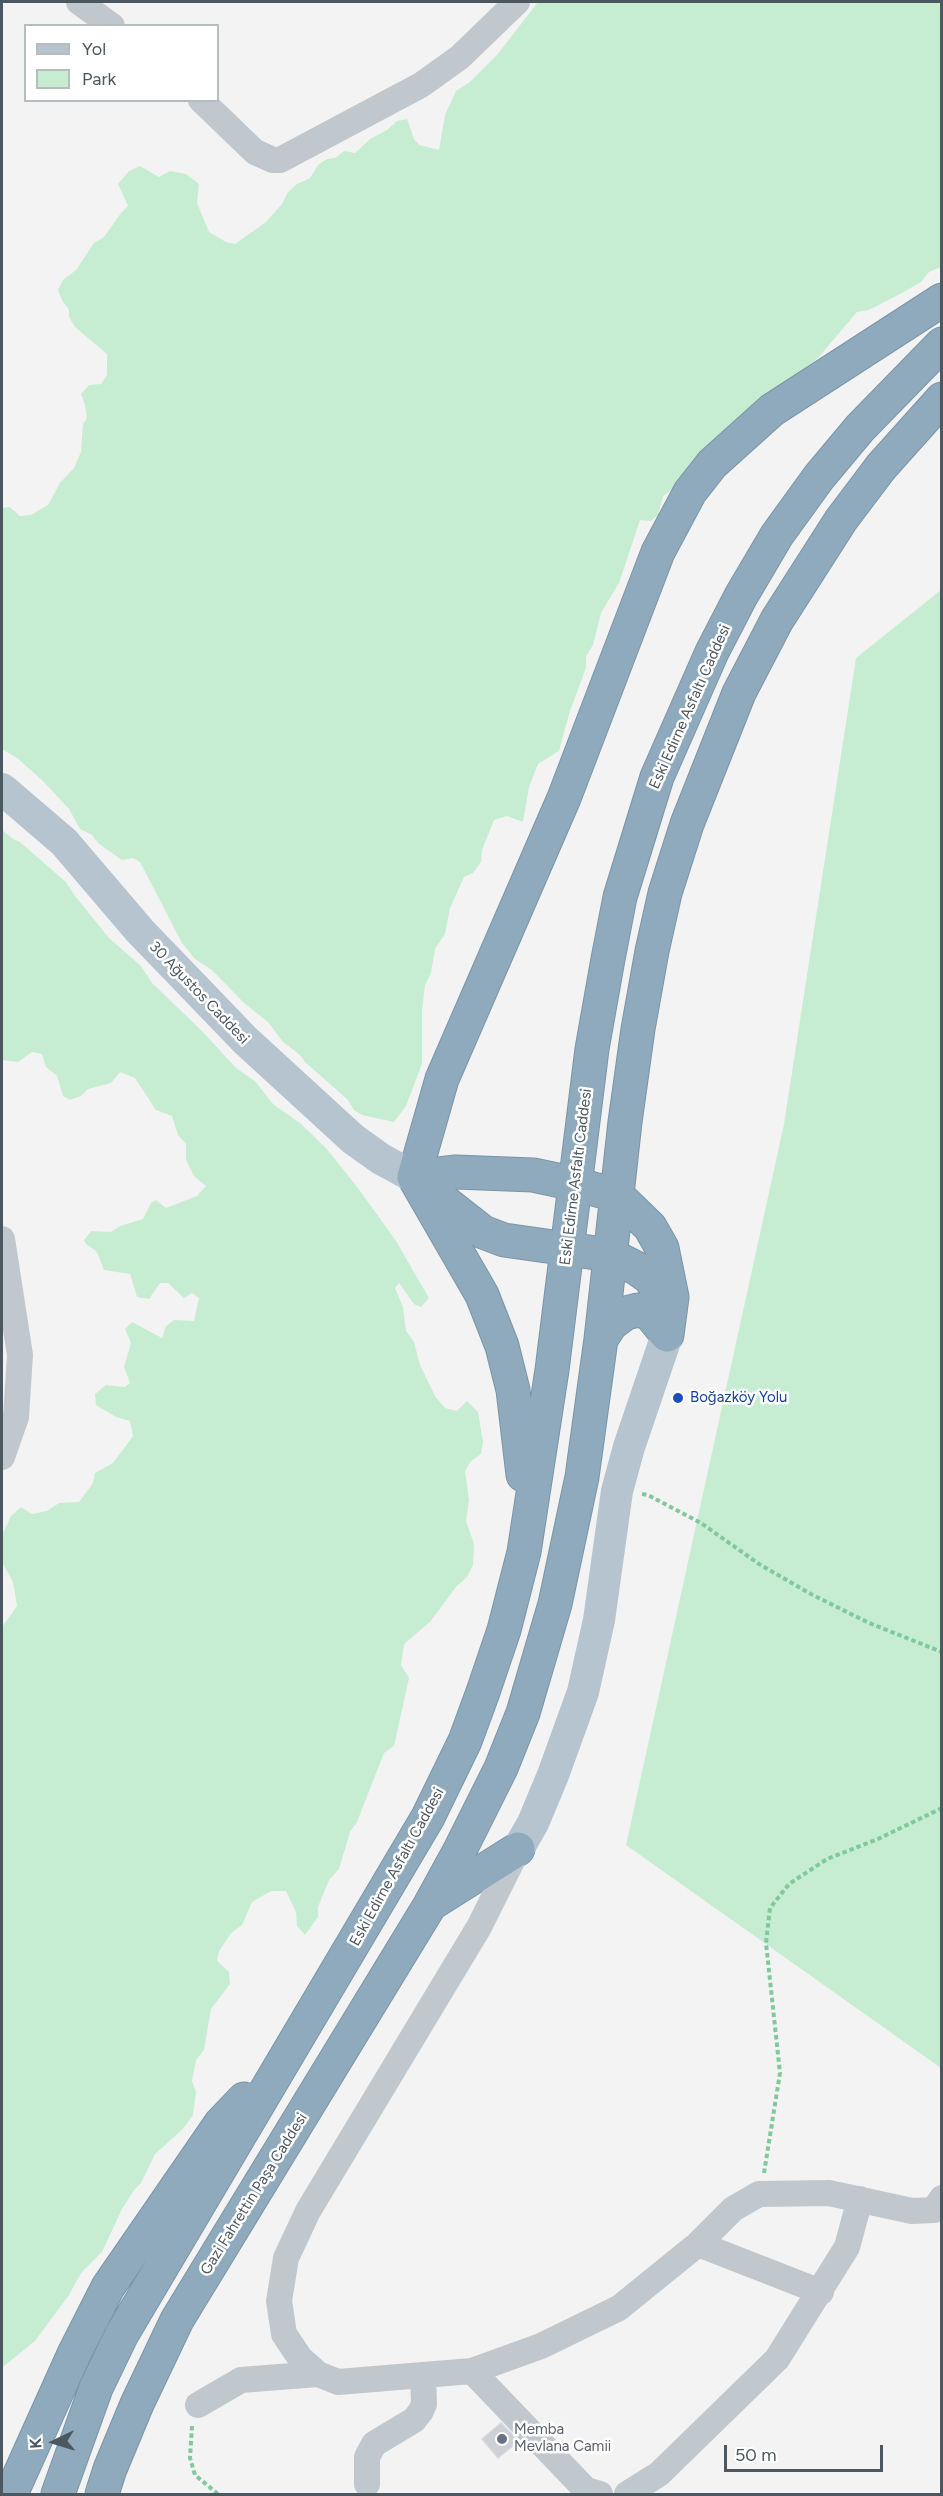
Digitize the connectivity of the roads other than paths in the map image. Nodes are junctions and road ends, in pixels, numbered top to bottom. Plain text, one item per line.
1 (79, 2) edge
2 (517, 2) edge
3 (109, 24) edge
4 (203, 102) edge
5 (942, 300) edge
6 (942, 344) edge
7 (942, 399) edge
8 (2, 789) edge
9 (414, 1178) junction
10 (576, 1184) junction
11 (618, 1196) junction
12 (2, 1239) edge
13 (568, 1248) junction
14 (610, 1256) junction
15 (667, 1335) junction
16 (601, 1340) junction
17 (2, 1457) edge
18 (524, 1552) junction
19 (518, 1849) junction
20 (430, 1905) junction
21 (291, 2050) junction
22 (942, 2198) edge
23 (860, 2199) junction
24 (698, 2244) junction
25 (821, 2292) junction
26 (472, 2371) junction
27 (318, 2374) junction
28 (423, 2375) junction
29 (198, 2405) road end
30 (367, 2484) dead end
31 (11, 2494) edge
32 (58, 2494) edge
33 (102, 2494) edge
34 (600, 2494) edge
35 (627, 2494) edge

1 - 3 street
2 - 4 street
5 - 9 highway
6 - 10 highway, Eski Edirne Asfaltı Caddesi
7 - 11 highway
8 - 9 main road, 30 Ağustos Caddesi
9 - 10 highway
9 - 13 highway
9 - 18 highway
10 - 11 highway
10 - 13 highway, Eski Edirne Asfaltı Caddesi
11 - 14 highway
11 - 15 highway
12 - 17 street
13 - 14 highway
13 - 18 highway, Eski Edirne Asfaltı Caddesi
14 - 15 highway
14 - 16 highway
15 - 16 highway
15 - 19 main road
16 - 20 highway
18 - 21 highway, Eski Edirne Asfaltı Caddesi
19 - 20 highway
19 - 27 street
20 - 33 highway, Gazi Fahrettin Paşa Caddesi
21 - 31 highway
21 - 32 highway
22 - 23 street
23 - 24 street
23 - 25 street
24 - 25 street
24 - 26 street
25 - 35 street
26 - 28 street
26 - 34 street
27 - 28 street
27 - 29 street
28 - 30 street

